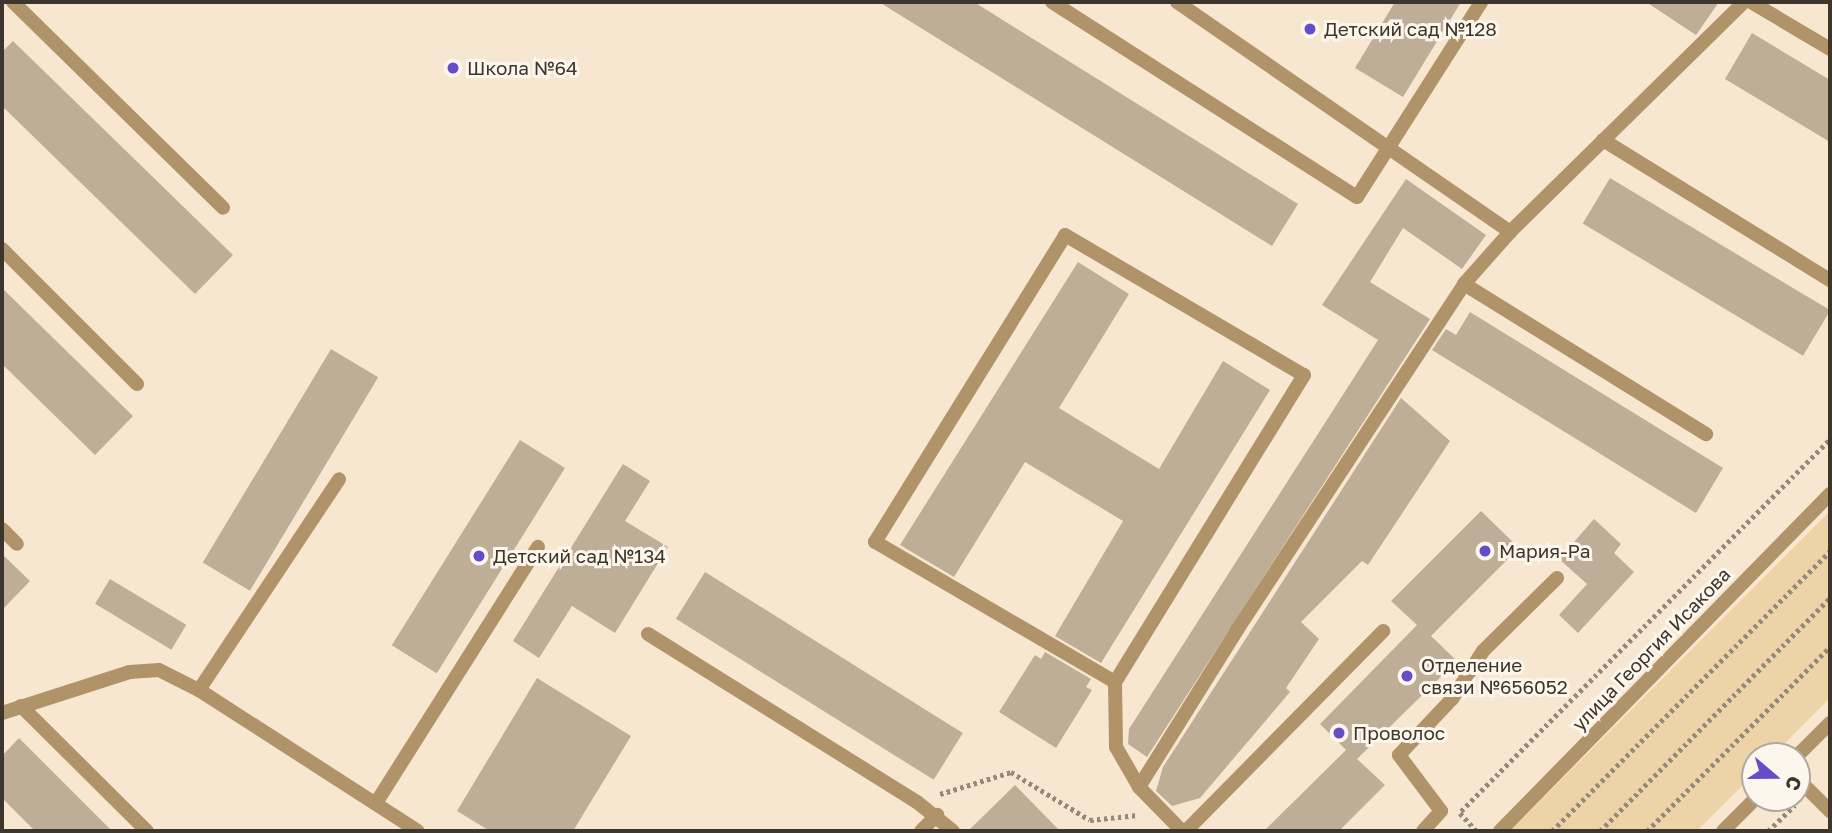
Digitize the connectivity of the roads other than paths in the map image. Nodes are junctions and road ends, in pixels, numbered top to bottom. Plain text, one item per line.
1 (13, 2) edge
2 (1052, 2) edge
3 (1177, 2) edge
4 (1481, 2) edge
5 (1744, 2) edge
6 (1751, 2) edge
7 (1830, 49) edge
8 (1603, 140) junction
9 (1390, 150) junction
10 (223, 208) dead end
11 (1510, 232) junction
12 (2, 249) edge
13 (1830, 280) edge
14 (1464, 284) junction
15 (137, 384) dead end
16 (1706, 434) dead end
17 (339, 479) dead end
18 (1830, 494) edge
19 (2, 529) edge
20 (17, 544) dead end
21 (537, 547) dead end
22 (1557, 578) dead end
23 (1383, 631) dead end
24 (648, 635) dead end
25 (1115, 682) junction
26 (199, 690) junction
27 (21, 706) junction
28 (2, 713) edge
29 (1830, 723) edge
30 (1811, 742) edge
31 (1139, 787) junction
32 (1811, 792) edge
33 (376, 803) junction
34 (1830, 811) edge
35 (1742, 812) edge
36 (937, 816) junction
37 (147, 831) edge
38 (418, 831) edge
39 (920, 831) edge
40 (953, 831) edge
41 (1184, 831) edge
42 (1423, 831) edge
43 (1500, 831) edge
44 (1723, 831) edge

1 - 10 street
2 - 9 street
3 - 9 street
4 - 9 street
5 - 8 street
6 - 7 street
8 - 11 street
8 - 13 street
9 - 11 street
11 - 14 street
12 - 15 street
14 - 16 street
14 - 31 street
17 - 26 street
18 - 43 street, улица Георгия Исакова
19 - 20 street
21 - 33 street
22 - 42 street
23 - 41 street
24 - 36 street
25 - 25 street
25 - 31 street
26 - 27 street
26 - 33 street
27 - 28 street
27 - 37 street
29 - 30 street
31 - 41 street
32 - 34 street
33 - 38 street
35 - 44 street
36 - 39 street
36 - 40 street

